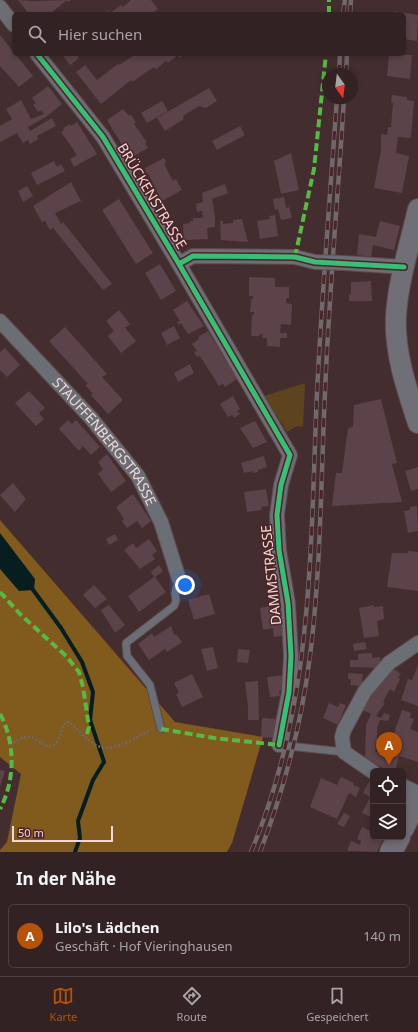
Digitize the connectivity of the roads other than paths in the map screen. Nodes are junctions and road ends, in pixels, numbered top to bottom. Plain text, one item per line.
1 (0, 7) edge
2 (12, 22) edge
3 (39, 56) edge
4 (418, 209) edge
5 (179, 264) junction
6 (404, 268) junction
7 (0, 321) edge
8 (418, 423) edge
9 (179, 580) joint
10 (418, 643) edge
11 (161, 729) road end
12 (279, 745) joint
13 (344, 752) junction
14 (370, 770) edge
15 (406, 787) edge
16 (418, 793) edge
17 (418, 796) edge
18 (406, 822) edge
19 (397, 840) edge
20 (391, 852) edge

1 - 2 street
3 - 5 street, BRÜCKENSTRASSE
4 - 6 main road
5 - 6 street, BRÜCKENSTRASSE, bridge
5 - 12 street, DAMMSTRASSE
6 - 8 main road
7 - 9 street, STAUFFENBERGSTRASSE
9 - 11 lane
10 - 13 street
12 - 13 lane
13 - 14 street
15 - 16 street
17 - 18 main road
19 - 20 main road

